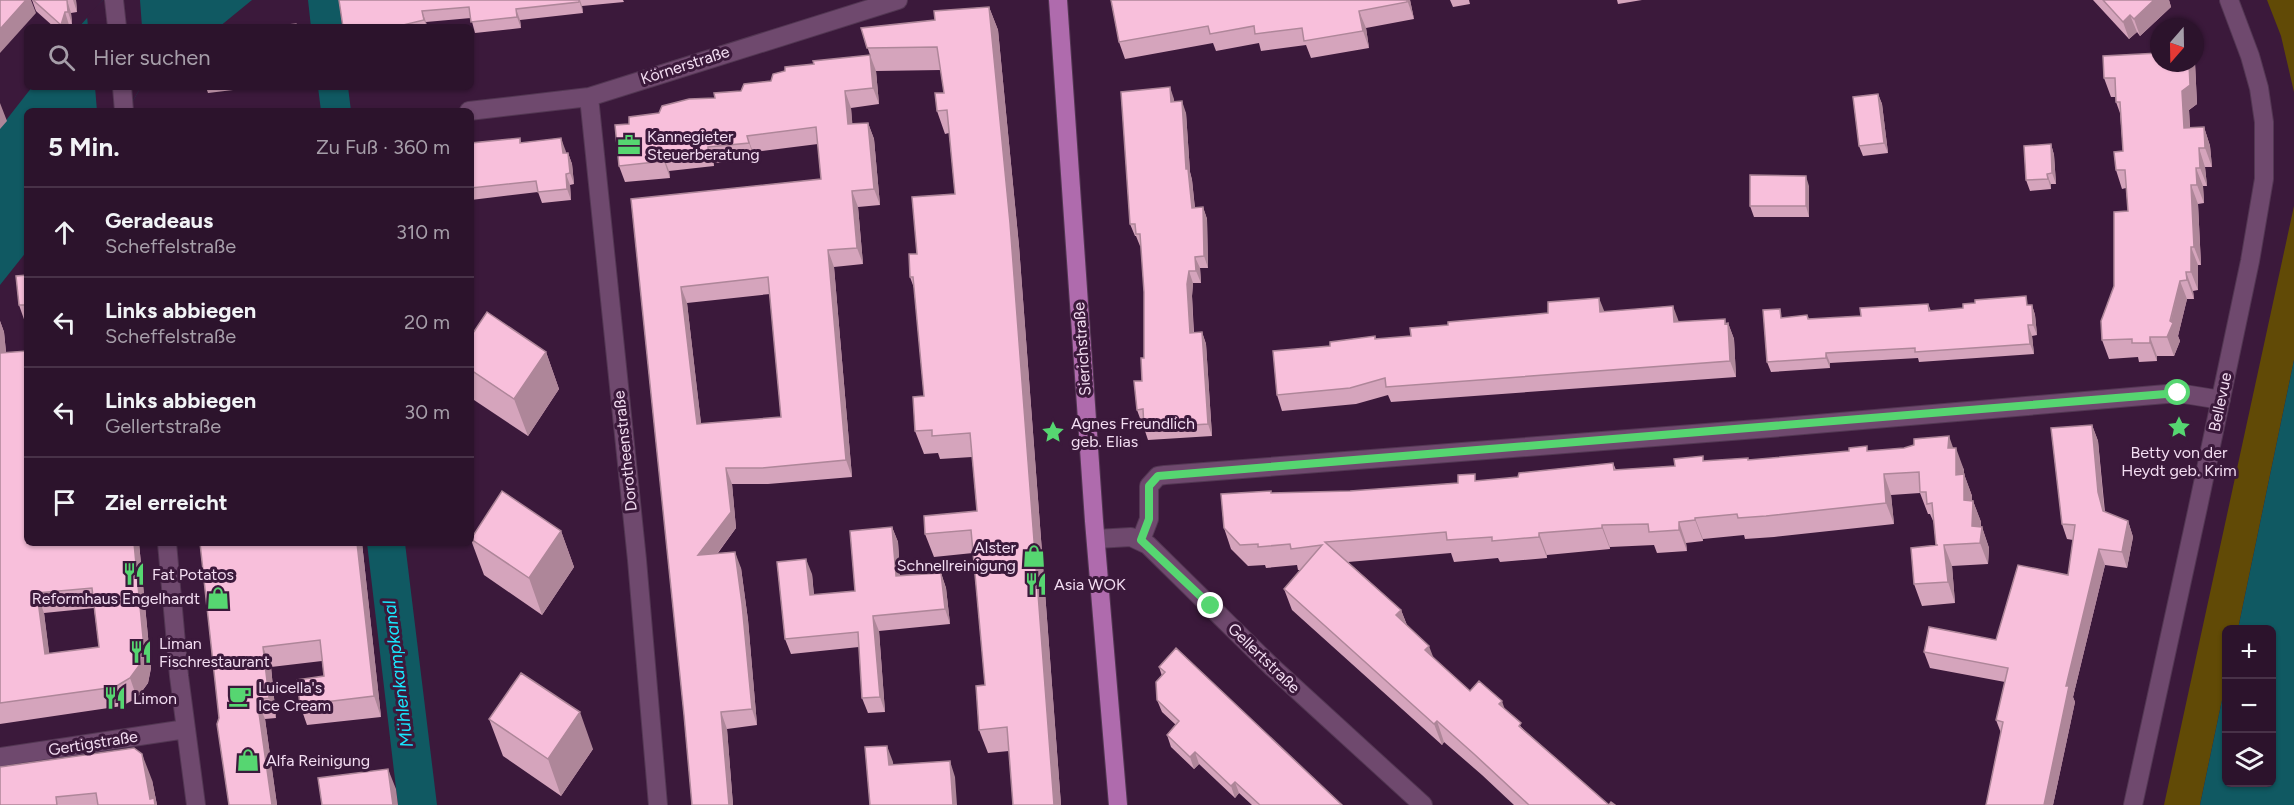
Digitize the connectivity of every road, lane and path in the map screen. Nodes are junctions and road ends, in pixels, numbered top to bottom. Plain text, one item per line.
1 (114, 0) edge
2 (898, 0) edge
3 (1058, 0) edge
4 (2229, 0) edge
5 (117, 24) edge
6 (122, 90) edge
7 (589, 96) junction
8 (124, 108) edge
9 (474, 110) edge
10 (2221, 400) junction
11 (1096, 539) junction
12 (1141, 540) junction
13 (167, 546) edge
14 (186, 729) junction
15 (0, 757) edge
16 (196, 805) edge
17 (658, 805) edge
18 (1118, 805) edge
19 (1423, 805) edge
20 (2133, 805) edge

1 - 5 street
2 - 7 street, Körnerstraße
3 - 11 main road, Sierichstraße
4 - 10 street, Bellevue
6 - 8 street
7 - 9 street, Körnerstraße
7 - 17 street, Dorotheenstraße
10 - 12 street
10 - 20 street, Bellevue
11 - 12 street
11 - 18 main road, Sierichstraße
12 - 19 street, Gellertstraße
13 - 14 street
14 - 15 street, Gertigstraße
14 - 16 street

